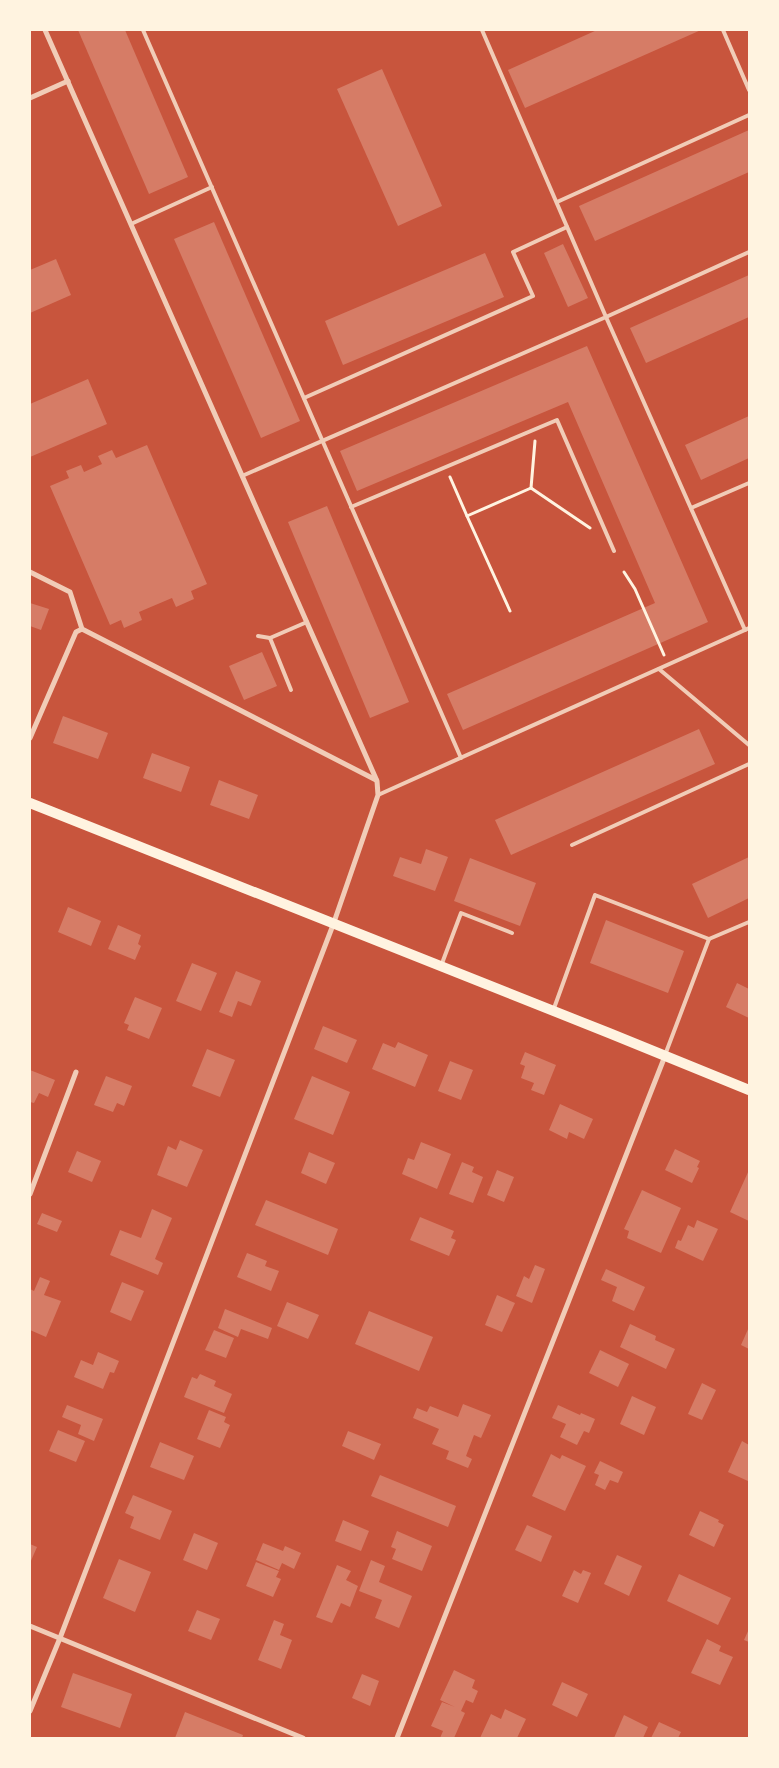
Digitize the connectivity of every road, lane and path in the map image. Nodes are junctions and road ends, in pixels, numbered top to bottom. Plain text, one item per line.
1 (45, 30) edge
2 (143, 30) edge
3 (482, 30) edge
4 (723, 30) edge
5 (68, 81) junction
6 (749, 90) edge
7 (30, 98) edge
8 (749, 115) edge
9 (212, 187) junction
10 (557, 202) junction
11 (131, 224) junction
12 (567, 227) junction
13 (749, 252) edge
14 (606, 317) junction
15 (304, 398) junction
16 (537, 429) junction
17 (322, 440) junction
18 (446, 467) junction
19 (242, 476) junction
20 (749, 482) edge
21 (531, 488) junction
22 (351, 507) junction
23 (691, 508) junction
24 (467, 516) junction
25 (610, 541) junction
26 (614, 551) dead end
27 (30, 572) edge
28 (624, 572) dead end
29 (510, 611) dead end
30 (307, 622) junction
31 (82, 629) junction
32 (747, 629) edge
33 (258, 636) dead end
34 (270, 638) junction
35 (668, 664) junction
36 (659, 668) junction
37 (291, 690) dead end
38 (30, 738) edge
39 (749, 745) edge
40 (461, 758) junction
41 (749, 764) edge
42 (377, 781) junction
43 (378, 795) junction
44 (30, 803) edge
45 (572, 846) dead end
46 (749, 922) edge
47 (333, 924) junction
48 (512, 933) dead end
49 (709, 939) junction
50 (441, 966) junction
51 (553, 1011) junction
52 (665, 1056) junction
53 (76, 1072) dead end
54 (749, 1090) edge
55 (30, 1194) edge
56 (30, 1626) edge
57 (60, 1638) junction
58 (30, 1711) edge
59 (303, 1738) edge
60 (397, 1738) edge

1 - 5 street
2 - 9 lane
3 - 10 lane
4 - 6 lane
5 - 7 street
5 - 11 street
8 - 10 lane
9 - 11 lane
9 - 15 lane
10 - 12 lane
11 - 19 street
12 - 14 lane
12 - 15 lane
13 - 14 lane
14 - 17 lane
14 - 23 lane
15 - 17 lane
16 - 18 lane
16 - 21 path
16 - 25 lane
17 - 19 lane
17 - 22 lane
18 - 22 lane
18 - 24 path
19 - 30 street
20 - 23 lane
21 - 24 path
21 - 25 path
22 - 40 lane
23 - 32 lane
24 - 29 path
25 - 26 lane
27 - 31 street
28 - 35 path
30 - 34 lane
30 - 42 street
31 - 38 street
31 - 42 street
32 - 35 lane
33 - 34 lane
34 - 37 lane
35 - 36 lane
36 - 39 lane
36 - 40 lane
40 - 43 lane
41 - 45 lane
42 - 43 street
43 - 47 street
44 - 47 main road
46 - 49 lane
47 - 50 main road
47 - 57 street
48 - 50 lane
49 - 51 lane
49 - 52 lane
50 - 51 main road
51 - 52 main road
52 - 54 main road
52 - 60 street
53 - 55 street
56 - 57 street
57 - 58 street
57 - 59 street

